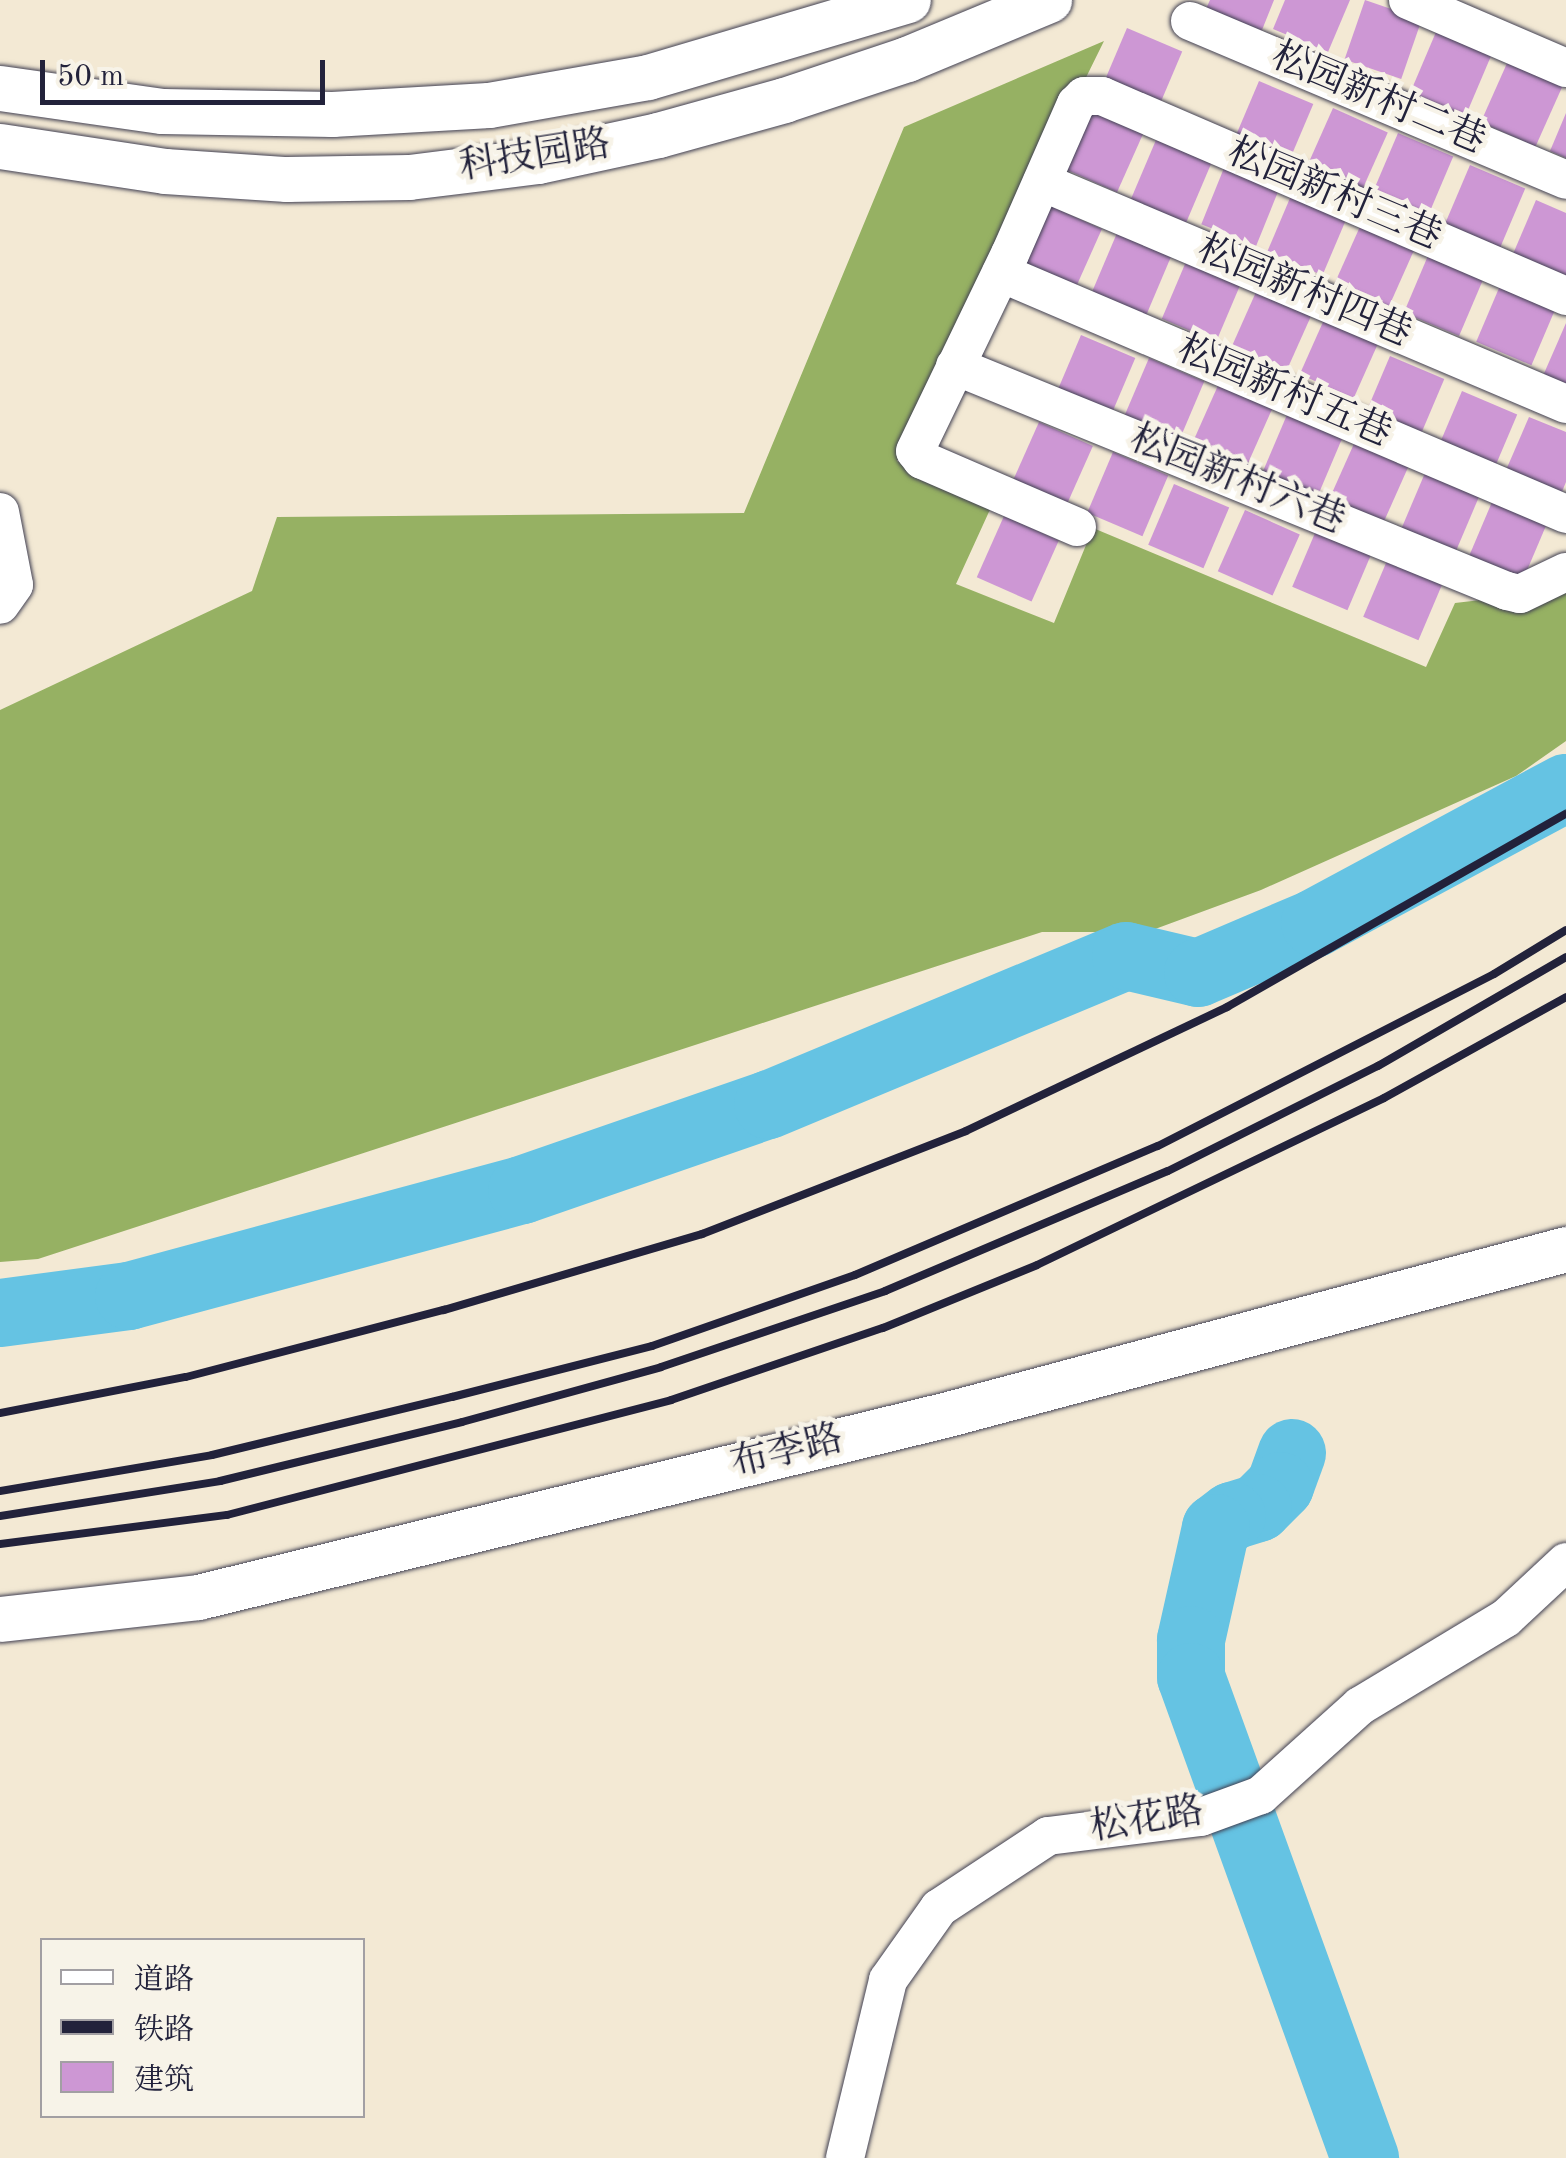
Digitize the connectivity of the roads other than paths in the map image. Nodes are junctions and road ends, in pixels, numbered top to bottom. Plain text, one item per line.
1 (908, 0) edge
2 (1048, 0) edge
3 (1408, 0) edge
4 (1190, 21) dead end
5 (1566, 68) edge
6 (0, 88) edge
7 (347, 114) junction
8 (0, 146) edge
9 (350, 178) junction
10 (1566, 180) edge
11 (1042, 182) junction
12 (1002, 273) junction
13 (1566, 296) edge
14 (955, 366) junction
15 (1566, 404) edge
16 (0, 512) edge
17 (1566, 514) edge
18 (1078, 527) dead end
19 (1566, 572) edge
20 (0, 605) edge
21 (1566, 1249) edge
22 (1566, 1562) edge
23 (0, 1619) edge
24 (846, 2158) edge

1 - 7 main road, 科技园路
2 - 9 main road, 科技园路
3 - 5 street
4 - 10 street, 松园新村二巷
6 - 7 main road, 科技园路
7 - 9 main road
8 - 9 main road, 科技园路
11 - 12 street
11 - 13 street, 松园新村三巷
11 - 15 street, 松园新村四巷
12 - 14 street
12 - 17 street, 松园新村五巷
14 - 18 street
14 - 19 street, 松园新村六巷
16 - 20 street
21 - 23 main road, 布李路
22 - 24 street, 松花路

